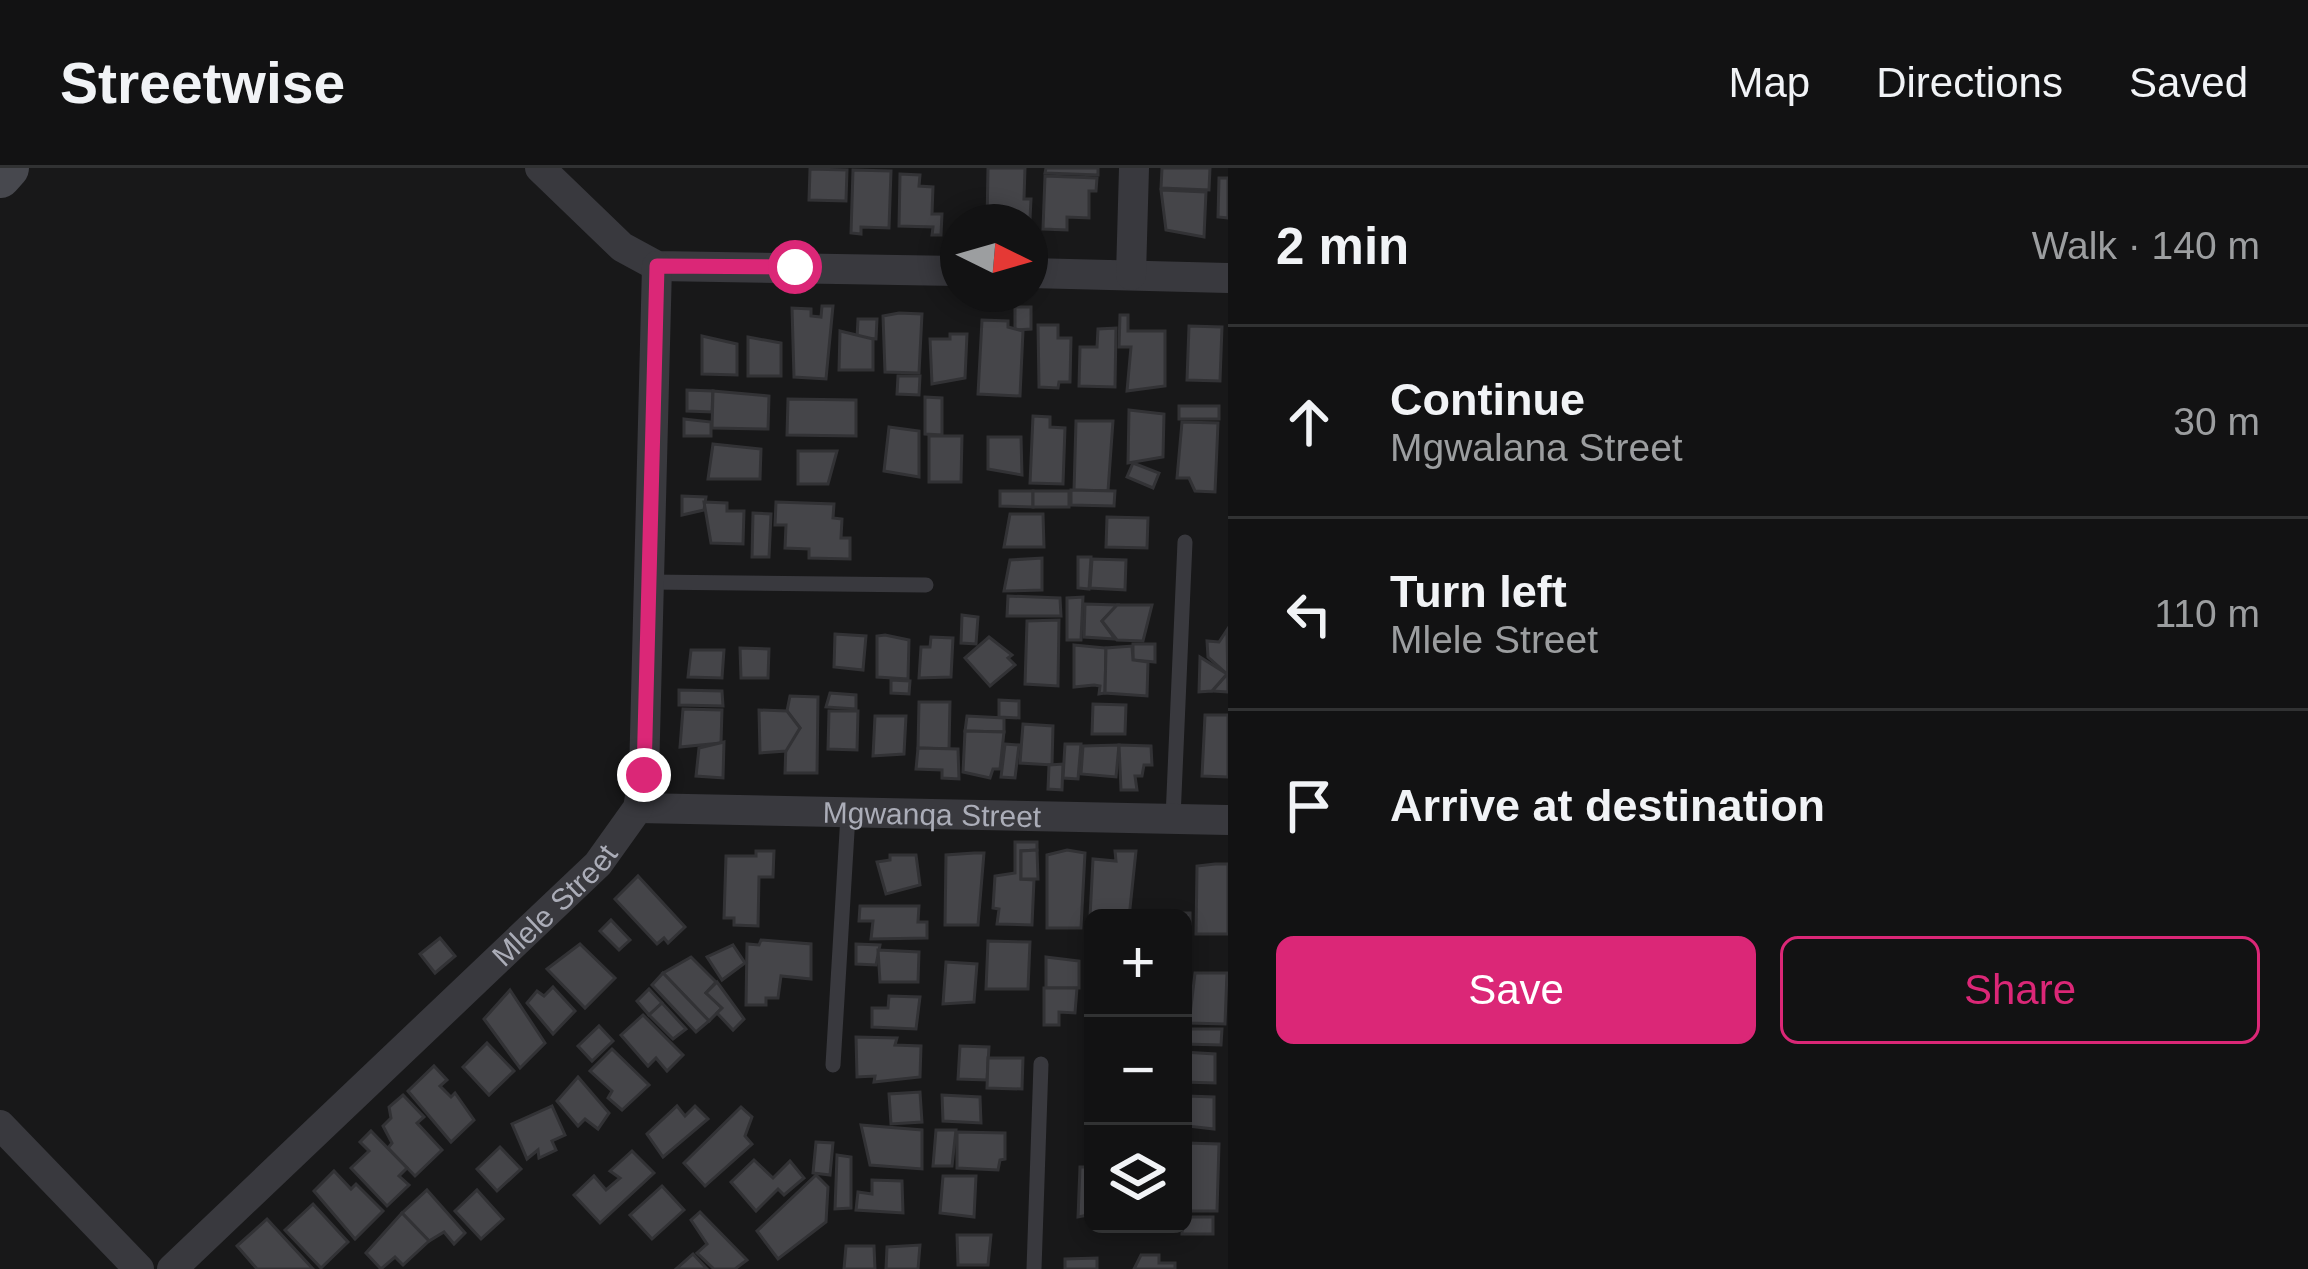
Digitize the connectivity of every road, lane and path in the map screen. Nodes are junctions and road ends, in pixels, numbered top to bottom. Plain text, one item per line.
1 (8, 168) edge
2 (540, 168) edge
3 (1134, 168) edge
4 (0, 177) edge
5 (657, 266) junction
6 (940, 271) edge
7 (1048, 273) edge
8 (1131, 275) junction
9 (1228, 278) edge
10 (1185, 542) dead end
11 (649, 582) junction
12 (926, 585) dead end
13 (638, 808) junction
14 (848, 815) junction
15 (1173, 818) junction
16 (1228, 820) edge
17 (1041, 1064) dead end
18 (833, 1065) dead end
19 (0, 1125) edge
20 (139, 1269) edge
21 (172, 1269) edge
22 (1034, 1269) edge

1 - 4 street
2 - 5 street
3 - 8 street
5 - 6 street
5 - 11 street
7 - 8 street
8 - 9 street
10 - 15 lane
11 - 12 lane
11 - 13 street
13 - 14 street, Mgwanqa Street
13 - 21 street, Mlele Street
14 - 15 street, Mgwanqa Street
14 - 18 lane
15 - 16 street, Mgwanqa Street
17 - 22 lane
19 - 20 street

